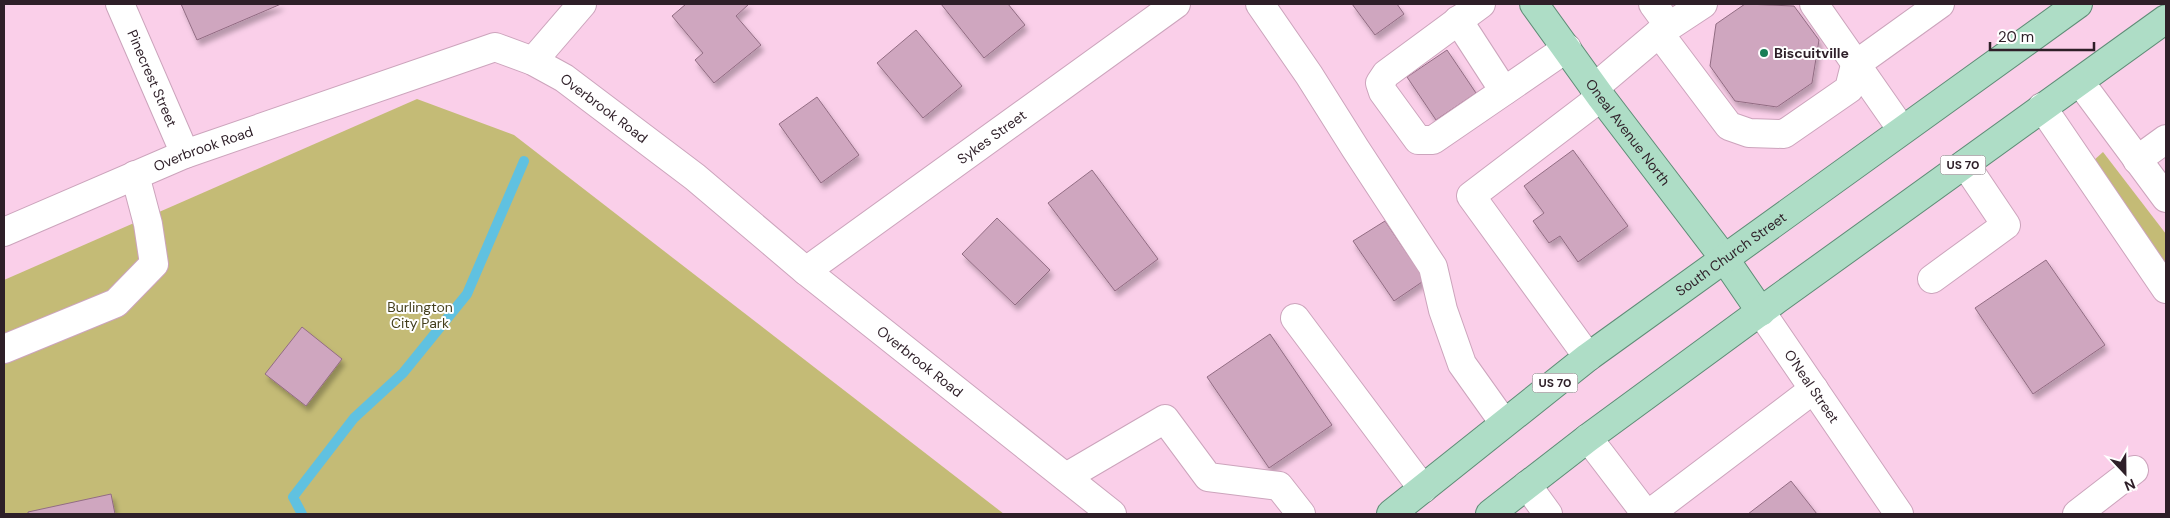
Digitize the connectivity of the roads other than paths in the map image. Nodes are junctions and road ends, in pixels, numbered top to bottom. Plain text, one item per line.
1 (120, 4) edge
2 (582, 4) edge
3 (1176, 4) edge
4 (1260, 4) edge
5 (1481, 4) edge
6 (1534, 4) edge
7 (1653, 4) edge
8 (1703, 4) edge
9 (1814, 4) edge
10 (1940, 4) edge
11 (2078, 4) edge
12 (2166, 19) edge
13 (1458, 20) junction
14 (1664, 30) junction
15 (1567, 48) junction
16 (533, 61) junction
17 (1855, 64) junction
18 (2080, 82) junction
19 (1504, 91) junction
20 (1598, 92) junction
21 (2042, 108) junction
22 (1902, 130) junction
23 (2166, 139) edge
24 (185, 154) junction
25 (2137, 160) junction
26 (1965, 164) junction
27 (135, 176) junction
28 (2166, 198) edge
29 (4, 232) edge
30 (1724, 258) junction
31 (806, 271) junction
32 (1932, 279) dead end
33 (2166, 289) edge
34 (1761, 312) junction
35 (1295, 318) dead end
36 (4, 349) edge
37 (1588, 357) junction
38 (1814, 389) junction
39 (1504, 423) junction
40 (1588, 438) junction
41 (2134, 470) dead end
42 (1066, 477) junction
43 (1527, 485) junction
44 (1422, 489) junction
45 (1112, 514) edge
46 (1301, 514) edge
47 (1391, 514) edge
48 (1490, 514) edge
49 (1548, 514) edge
50 (1648, 514) edge
51 (1898, 514) edge
52 (2077, 514) edge

1 - 24 street, Pinecrest Street
2 - 16 street
3 - 31 street, Sykes Street
4 - 39 street
5 - 13 street
6 - 15 main road, Oneal Avenue North
7 - 14 street
8 - 14 street
9 - 17 street
10 - 17 street
11 - 22 main road, South Church Street / US 70
12 - 18 main road, US 70
13 - 19 street
13 - 19 street
14 - 17 street
14 - 20 street
15 - 19 street
15 - 20 main road, Oneal Avenue North
16 - 24 street, Overbrook Road
16 - 31 street, Overbrook Road
17 - 22 street
18 - 21 main road, US 70
18 - 25 street
20 - 30 main road, Oneal Avenue North
20 - 37 street
21 - 26 main road, US 70
21 - 33 street
22 - 30 main road, South Church Street / US 70
23 - 25 street
24 - 27 street, Overbrook Road
25 - 28 street
26 - 32 street
26 - 34 main road, US 70
27 - 29 street, Overbrook Road
27 - 36 street
30 - 34 main road, O'Neal Street
30 - 37 main road, South Church Street / US 70
31 - 42 street, Overbrook Road
34 - 38 street, O'Neal Street
34 - 40 main road, US 70
35 - 44 street
37 - 39 main road, South Church Street / US 70
38 - 50 street
38 - 51 street, O'Neal Street
39 - 44 main road, South Church Street / US 70
40 - 43 main road, US 70
40 - 50 street
41 - 52 street
42 - 45 street, Overbrook Road
42 - 46 street
43 - 48 main road, US 70
43 - 49 street
44 - 47 main road, South Church Street / US 70

